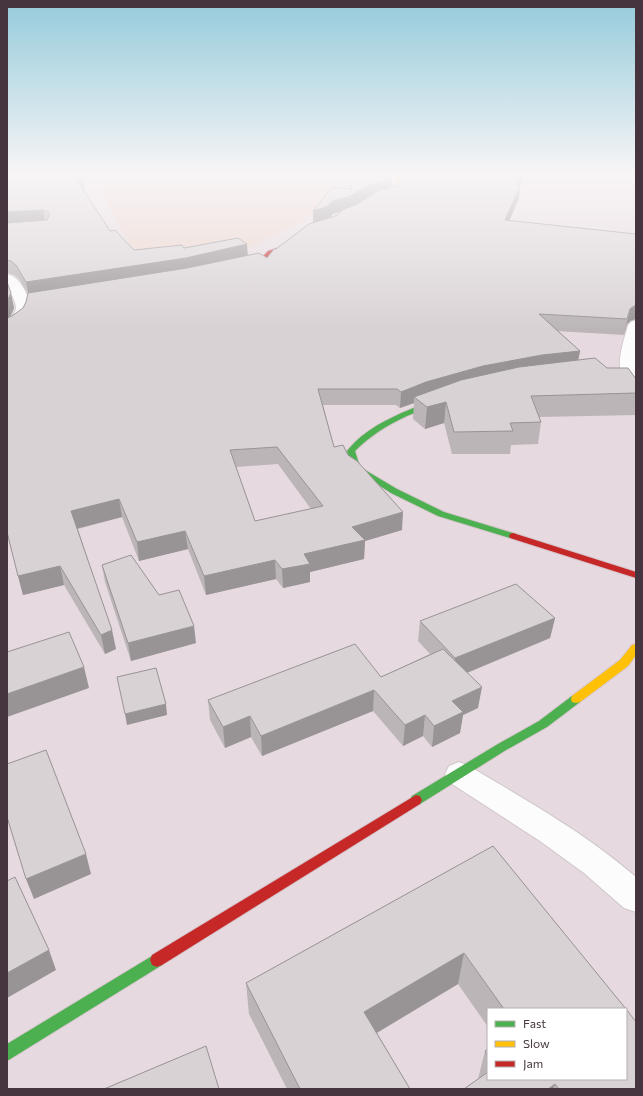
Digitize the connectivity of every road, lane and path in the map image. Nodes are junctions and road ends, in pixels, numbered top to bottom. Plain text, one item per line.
1 (304, 233) edge
2 (227, 269) edge
3 (7, 278) edge
4 (636, 324) edge
5 (7, 328) edge
6 (632, 352) edge
7 (636, 389) edge
8 (453, 396) edge
9 (636, 575) edge
10 (636, 648) edge
11 (459, 774) junction
12 (636, 897) edge
13 (7, 1053) edge

1 - 2 street
3 - 5 street
4 - 6 street
6 - 7 street
8 - 9 street
10 - 11 street
11 - 12 street
11 - 13 street

